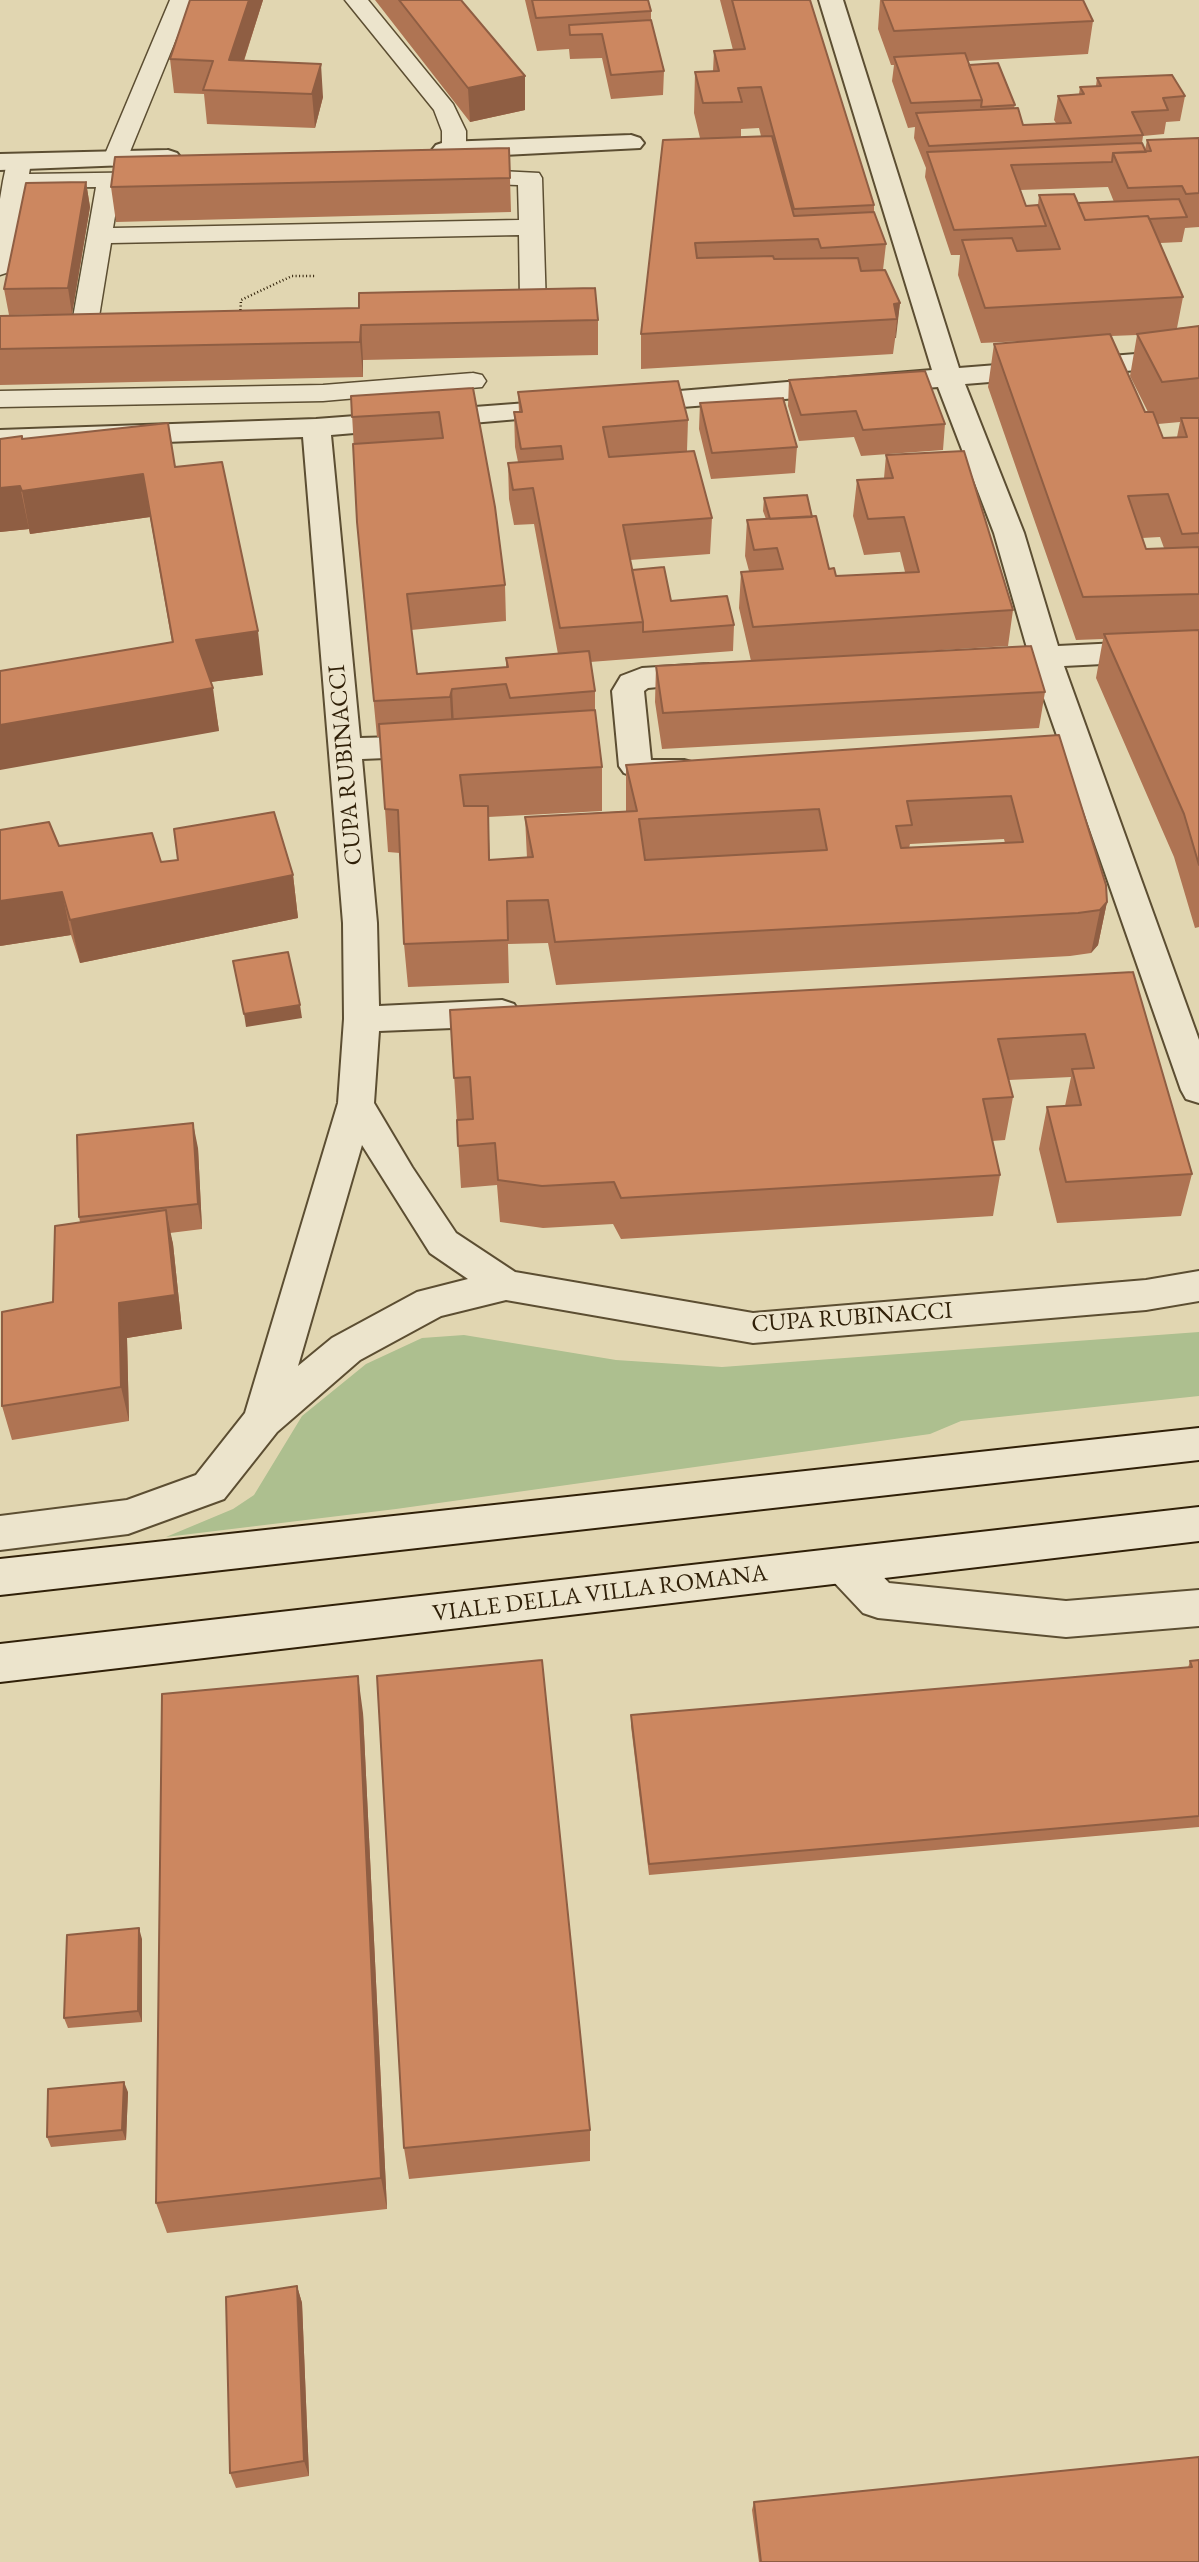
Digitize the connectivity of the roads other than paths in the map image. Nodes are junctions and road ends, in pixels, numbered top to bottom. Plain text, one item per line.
1 (181, 0) edge
2 (356, 0) edge
3 (831, 0) edge
4 (631, 143) dead end
5 (454, 149) junction
6 (418, 151) edge
7 (11, 168) edge
8 (194, 168) edge
9 (112, 170) junction
10 (439, 177) edge
11 (532, 227) junction
12 (99, 236) junction
13 (0, 267) edge
14 (475, 309) edge
15 (109, 328) edge
16 (84, 329) junction
17 (56, 330) edge
18 (1199, 357) edge
19 (947, 375) junction
20 (473, 381) dead end
21 (0, 400) edge
22 (316, 428) junction
23 (0, 439) edge
24 (1199, 649) edge
25 (1045, 656) junction
26 (990, 659) edge
27 (739, 673) edge
28 (468, 744) edge
29 (345, 750) junction
30 (707, 770) edge
31 (534, 1011) edge
32 (362, 1019) junction
33 (1199, 1090) edge
34 (356, 1103) junction
35 (506, 1285) junction
36 (1199, 1286) edge
37 (263, 1420) junction
38 (1199, 1444) edge
39 (1199, 1524) edge
40 (0, 1533) edge
41 (846, 1566) junction
42 (0, 1577) edge
43 (1199, 1608) edge
44 (0, 1663) edge

1 - 9 lane
2 - 5 lane
3 - 19 street
4 - 5 street
5 - 6 street
7 - 9 street
7 - 13 lane
8 - 9 street
9 - 12 lane
10 - 11 lane
11 - 12 lane
11 - 14 lane
12 - 16 lane
15 - 16 lane
16 - 17 lane
18 - 19 street
19 - 22 street
19 - 25 street
20 - 21 lane
22 - 23 street
22 - 29 street, CUPA RUBINACCI
24 - 25 street
25 - 26 street
25 - 33 street
27 - 30 street
28 - 29 street
29 - 32 street, CUPA RUBINACCI
31 - 32 street
32 - 34 street, CUPA RUBINACCI
34 - 35 street, CUPA RUBINACCI
34 - 37 street, CUPA RUBINACCI
35 - 36 street, CUPA RUBINACCI
35 - 37 street, CUPA RUBINACCI
37 - 40 street, CUPA RUBINACCI
38 - 42 street
39 - 41 street, VIALE DELLA VILLA ROMANA
41 - 43 street
41 - 44 street, VIALE DELLA VILLA ROMANA

